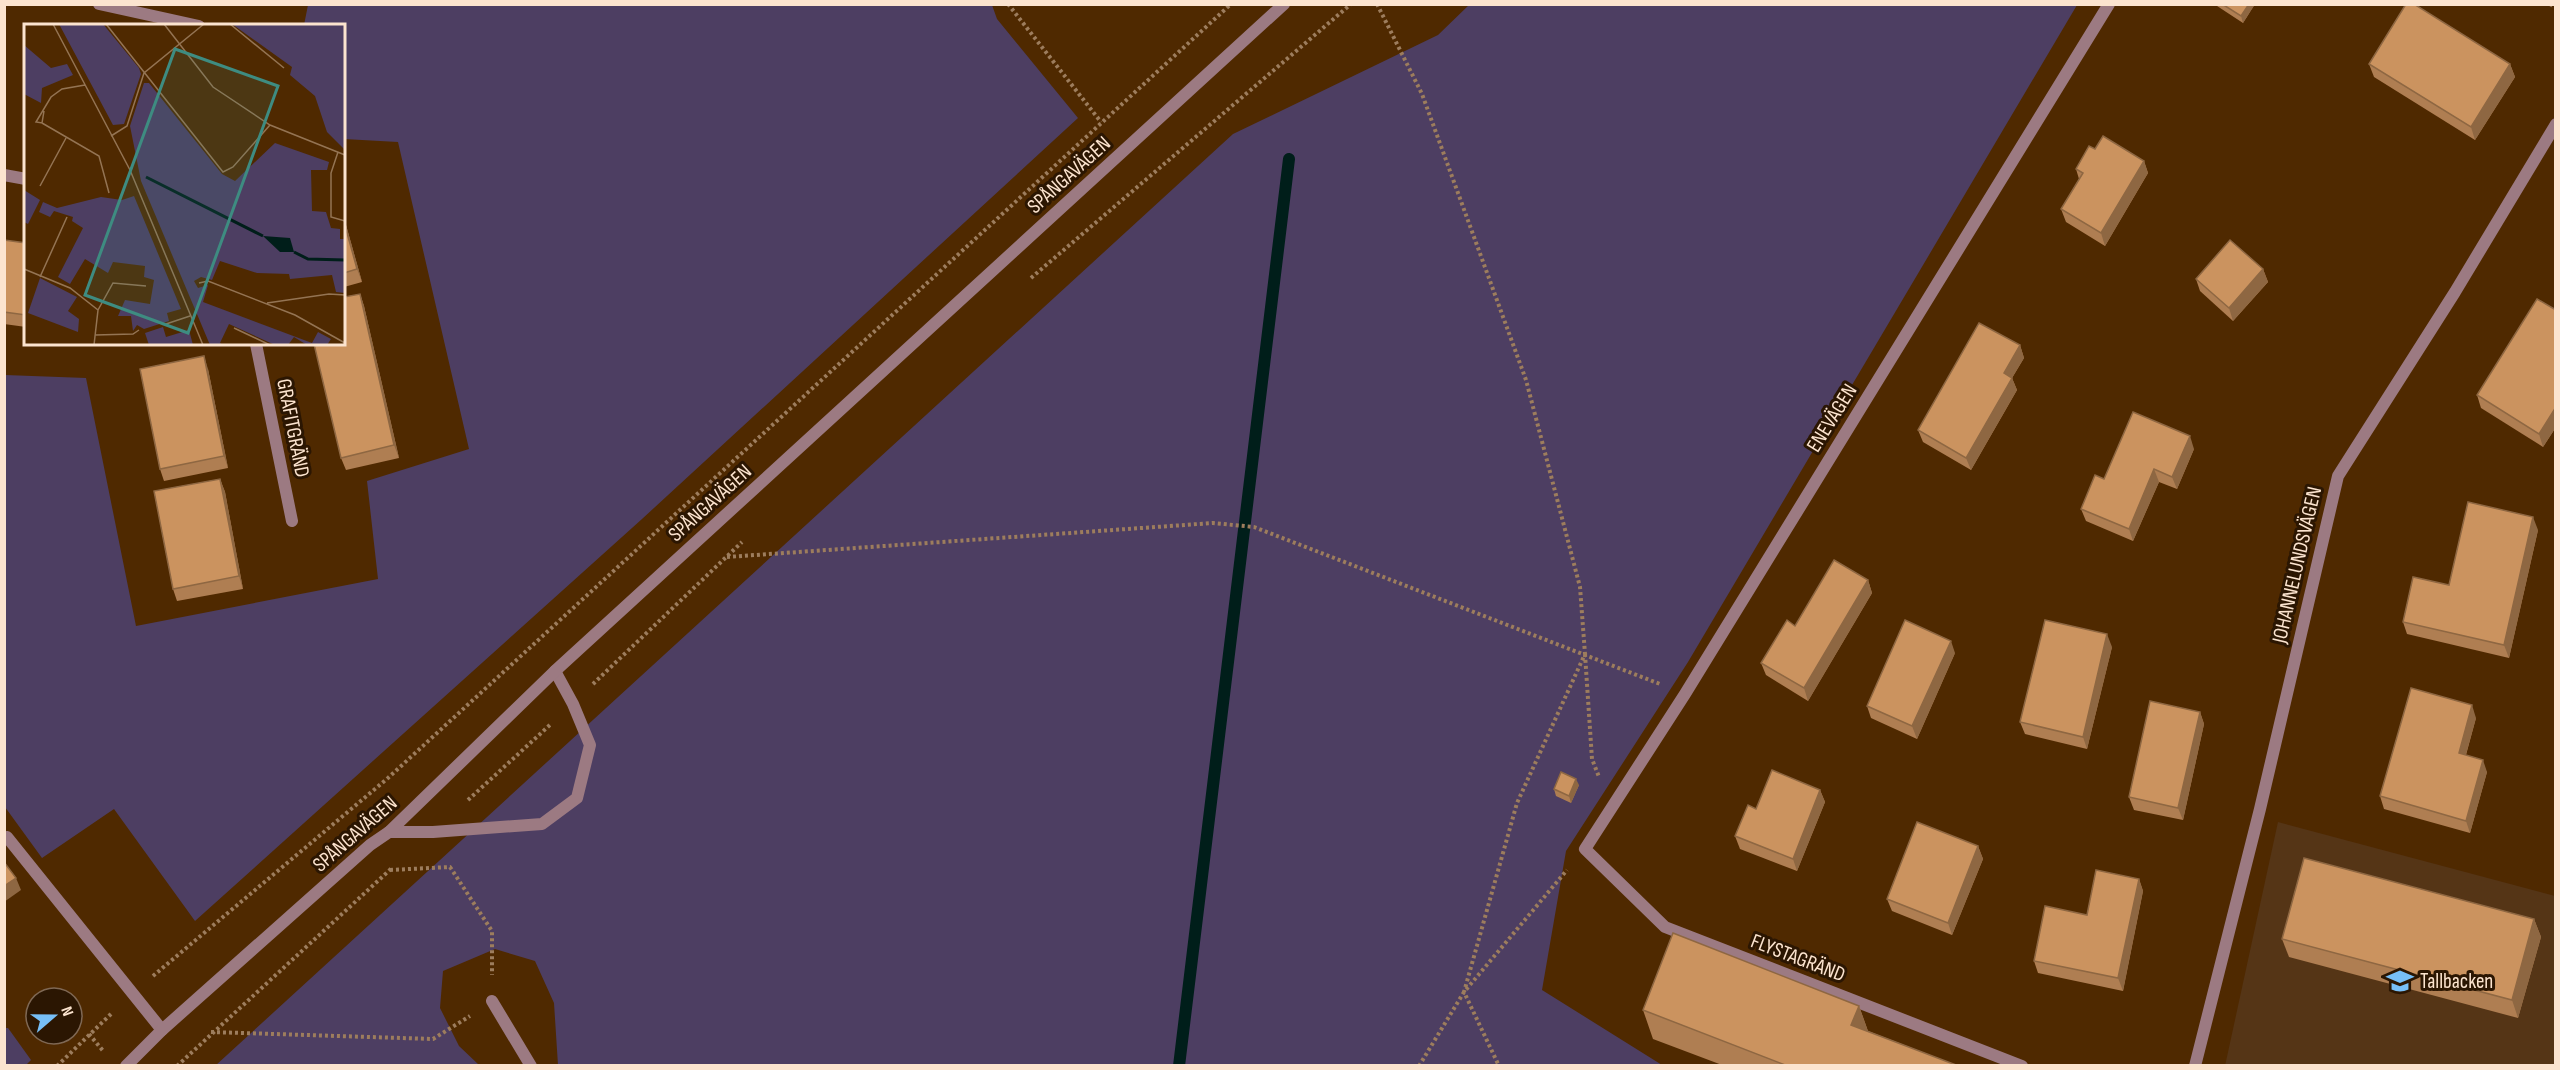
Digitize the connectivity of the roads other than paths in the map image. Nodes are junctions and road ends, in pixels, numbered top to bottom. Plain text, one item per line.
1 (99, 4) edge
2 (1284, 4) edge
3 (2109, 4) edge
4 (190, 24) edge
5 (2556, 124) edge
6 (4, 175) edge
7 (24, 179) edge
8 (256, 345) edge
9 (292, 521) dead end
10 (555, 671) junction
11 (389, 832) junction
12 (7, 837) dead end
13 (1585, 849) joint
14 (492, 1001) road end
15 (162, 1030) junction
16 (126, 1065) edge
17 (531, 1065) edge
18 (2022, 1065) edge
19 (2195, 1065) edge

1 - 4 street
2 - 10 street, SPÅNGAVÄGEN
3 - 13 street, ENEVÄGEN
5 - 19 street, JOHANNELUNDSVÄGEN
6 - 7 street
8 - 9 street, GRAFITGRÄND
10 - 11 street, SPÅNGAVÄGEN
10 - 11 street
11 - 15 street, SPÅNGAVÄGEN
12 - 15 street
13 - 18 street, FLYSTAGRÄND
14 - 17 street
15 - 16 street, SPÅNGAVÄGEN

